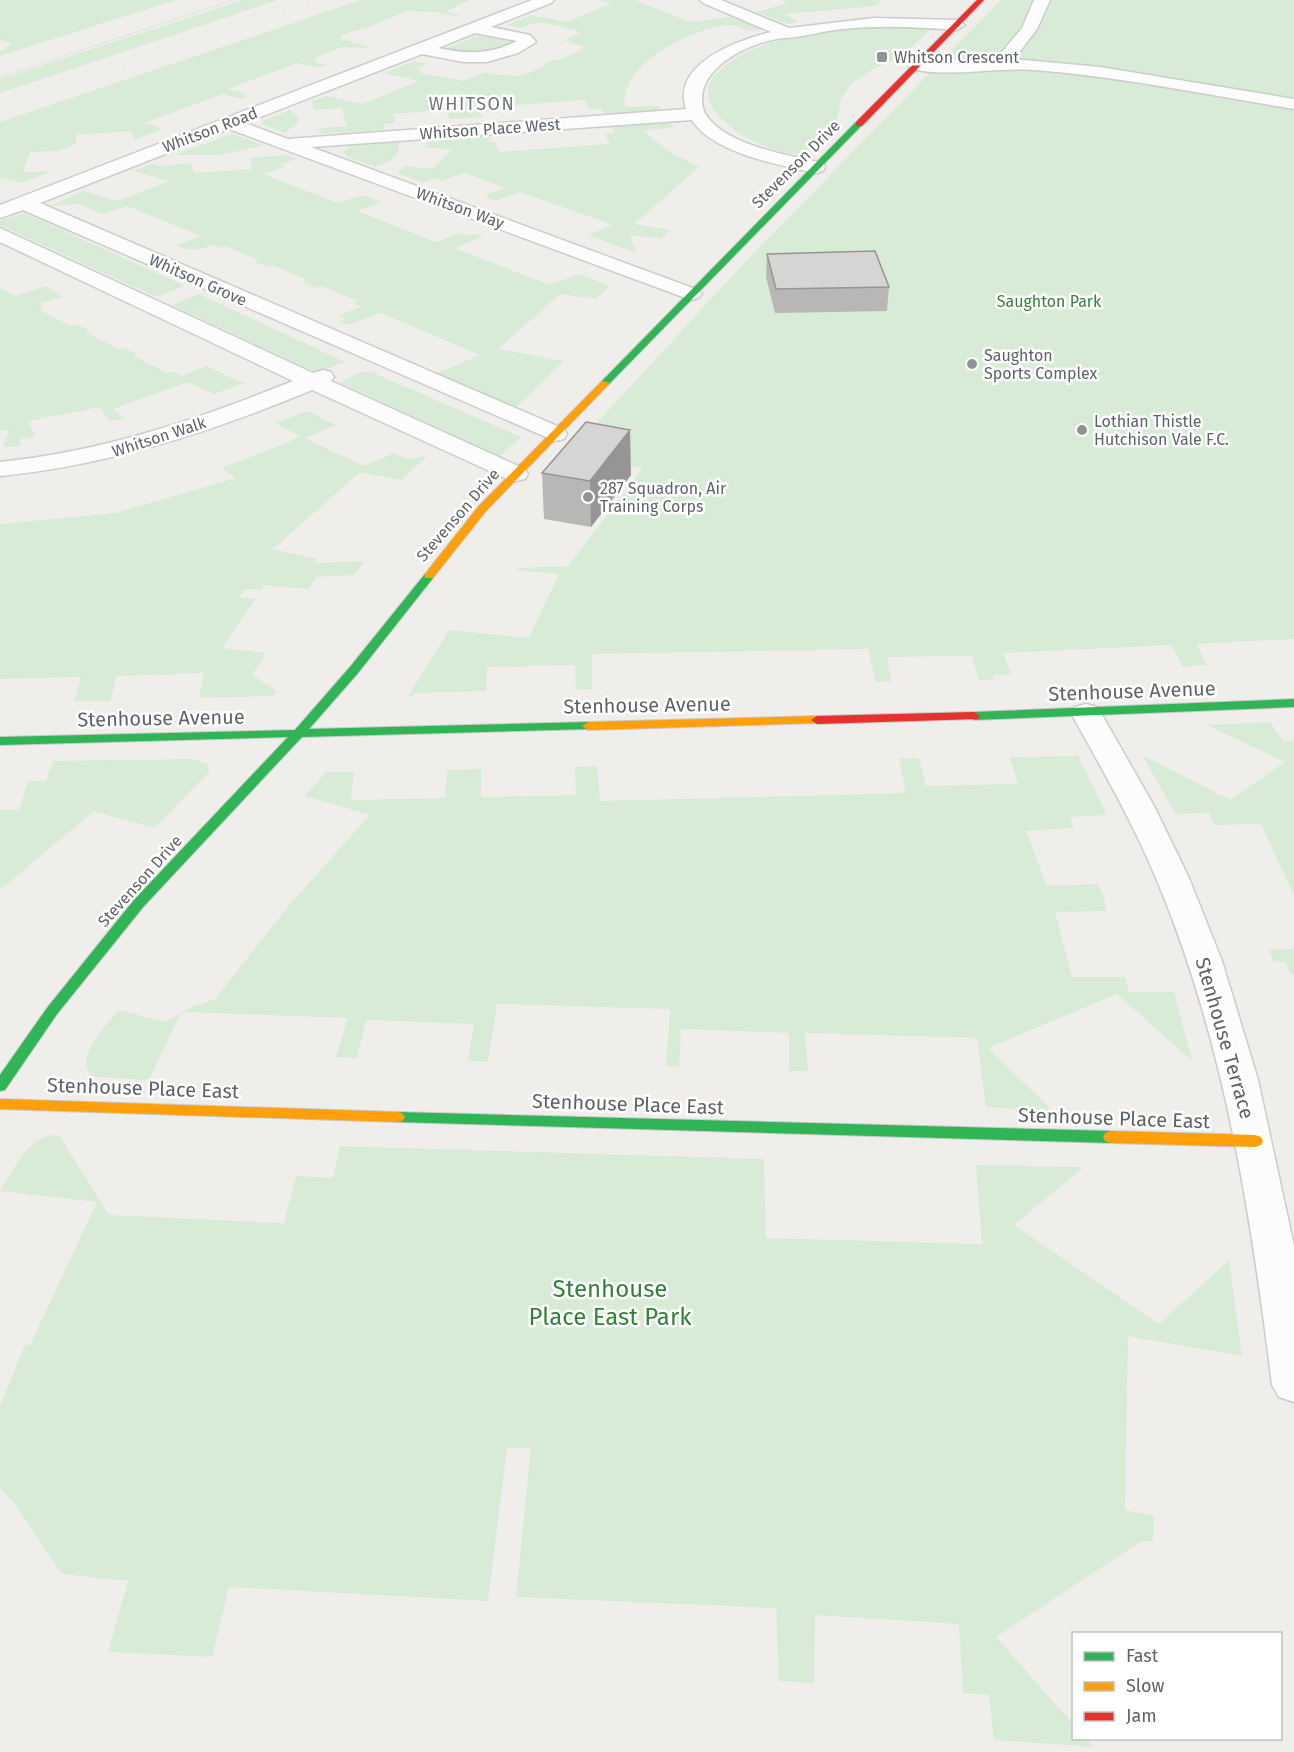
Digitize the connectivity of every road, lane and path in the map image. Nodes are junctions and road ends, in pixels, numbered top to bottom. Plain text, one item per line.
1 (546, 0) edge
2 (708, 0) edge
3 (981, 0) edge
4 (1041, 0) edge
5 (957, 25) junction
6 (473, 28) junction
7 (790, 33) junction
8 (421, 49) junction
9 (1002, 63) junction
10 (917, 65) junction
11 (1294, 104) edge
12 (696, 114) junction
13 (228, 123) junction
14 (284, 143) junction
15 (816, 167) junction
16 (23, 203) junction
17 (0, 212) edge
18 (0, 234) edge
19 (692, 294) junction
20 (372, 356) junction
21 (312, 381) junction
22 (555, 434) junction
23 (0, 469) edge
24 (516, 474) junction
25 (1294, 703) edge
26 (1086, 713) junction
27 (299, 733) junction
28 (0, 741) edge
29 (0, 1086) edge
30 (0, 1104) edge
31 (1255, 1141) junction
32 (1294, 1384) edge

1 - 6 street, Whitson Road
2 - 7 street
3 - 5 street, Stevenson Drive
4 - 9 street
5 - 7 street
5 - 10 street, Stevenson Drive
6 - 8 street, Whitson Road
6 - 8 street
7 - 12 street
8 - 13 street, Whitson Road
9 - 10 street
9 - 11 street
10 - 15 street, Stevenson Drive
12 - 14 street, Whitson Place West
12 - 15 street
13 - 14 street, Whitson Way
13 - 16 street, Whitson Road
14 - 19 street, Whitson Way
15 - 19 street, Stevenson Drive
16 - 17 street, Whitson Road
16 - 20 street, Whitson Grove
18 - 21 street
19 - 22 street, Stevenson Drive
20 - 21 street
20 - 22 street, Whitson Grove
21 - 23 street, Whitson Walk
21 - 24 street
22 - 24 street, Stevenson Drive
24 - 27 street, Stevenson Drive
25 - 26 street, Stenhouse Avenue
26 - 27 street, Stenhouse Avenue
26 - 31 street, Stenhouse Terrace
27 - 28 street, Stenhouse Avenue
27 - 29 street, Stevenson Drive
30 - 31 street, Stenhouse Place East
31 - 32 street, Stenhouse Terrace

